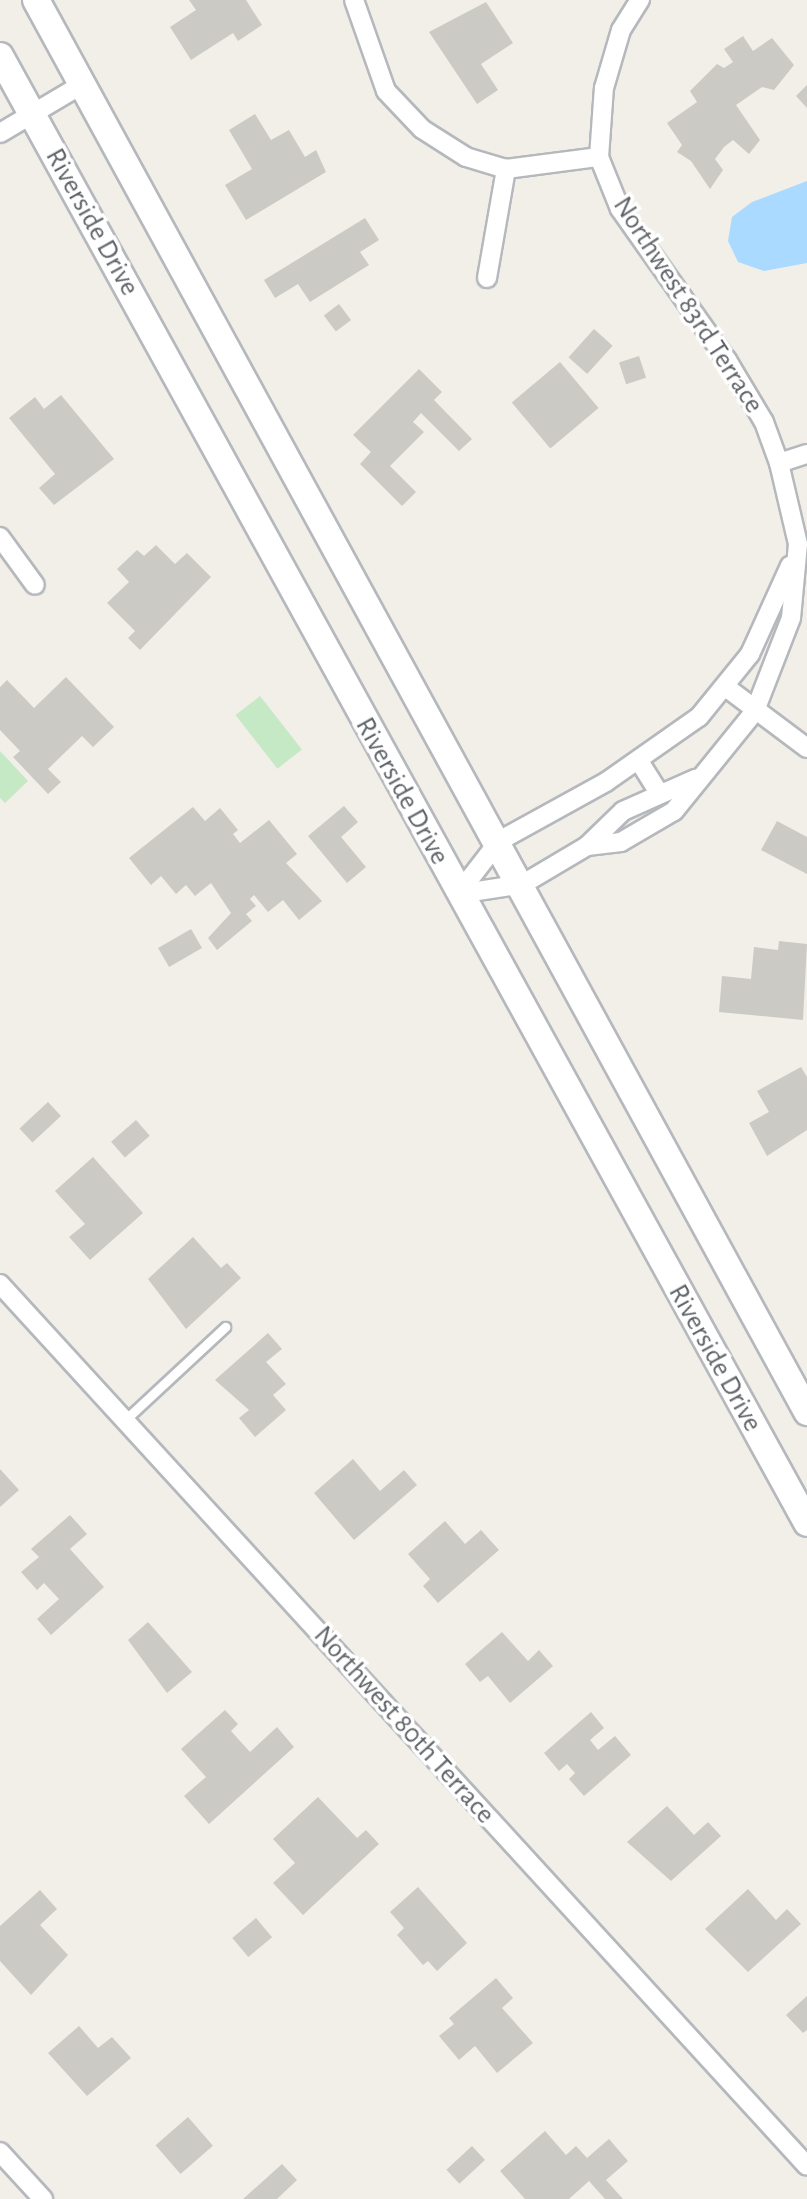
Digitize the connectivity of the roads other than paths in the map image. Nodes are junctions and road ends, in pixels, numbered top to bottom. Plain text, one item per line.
1 (36, 0) edge
2 (354, 0) edge
3 (640, 0) edge
4 (0, 56) edge
5 (83, 84) junction
6 (32, 112) junction
7 (0, 133) edge
8 (599, 157) junction
9 (506, 169) junction
10 (487, 278) dead end
11 (807, 454) edge
12 (779, 463) junction
13 (0, 537) edge
14 (798, 544) junction
15 (35, 585) dead end
16 (727, 688) junction
17 (755, 711) junction
18 (807, 748) edge
19 (639, 761) junction
20 (696, 778) junction
21 (660, 794) junction
22 (499, 841) junction
23 (587, 846) junction
24 (523, 884) junction
25 (458, 894) junction
26 (0, 1284) edge
27 (225, 1327) dead end
28 (807, 1412) edge
29 (125, 1420) junction
30 (807, 1523) edge
31 (0, 2152) edge
32 (807, 2166) edge
33 (43, 2199) edge

1 - 5 street, Riverside Drive
2 - 9 street
3 - 8 street
4 - 6 street, Riverside Drive
5 - 6 street
5 - 22 street, Riverside Drive
6 - 7 street
6 - 25 street, Riverside Drive
8 - 9 street
8 - 12 street, Northwest 83rd Terrace
9 - 10 street
11 - 12 street
12 - 14 street, Northwest 83rd Terrace
13 - 15 street
14 - 16 street
14 - 17 street, Northwest 83rd Terrace
16 - 17 street
16 - 19 street
17 - 18 street
17 - 20 street
19 - 21 street
19 - 22 street
20 - 21 street
20 - 23 street
21 - 23 street
22 - 24 street, Riverside Drive
22 - 25 street
23 - 24 street
24 - 25 street
24 - 28 street, Riverside Drive
25 - 30 street, Riverside Drive
26 - 29 street, Northwest 80th Terrace
27 - 29 lane
29 - 32 street, Northwest 80th Terrace
31 - 33 street

